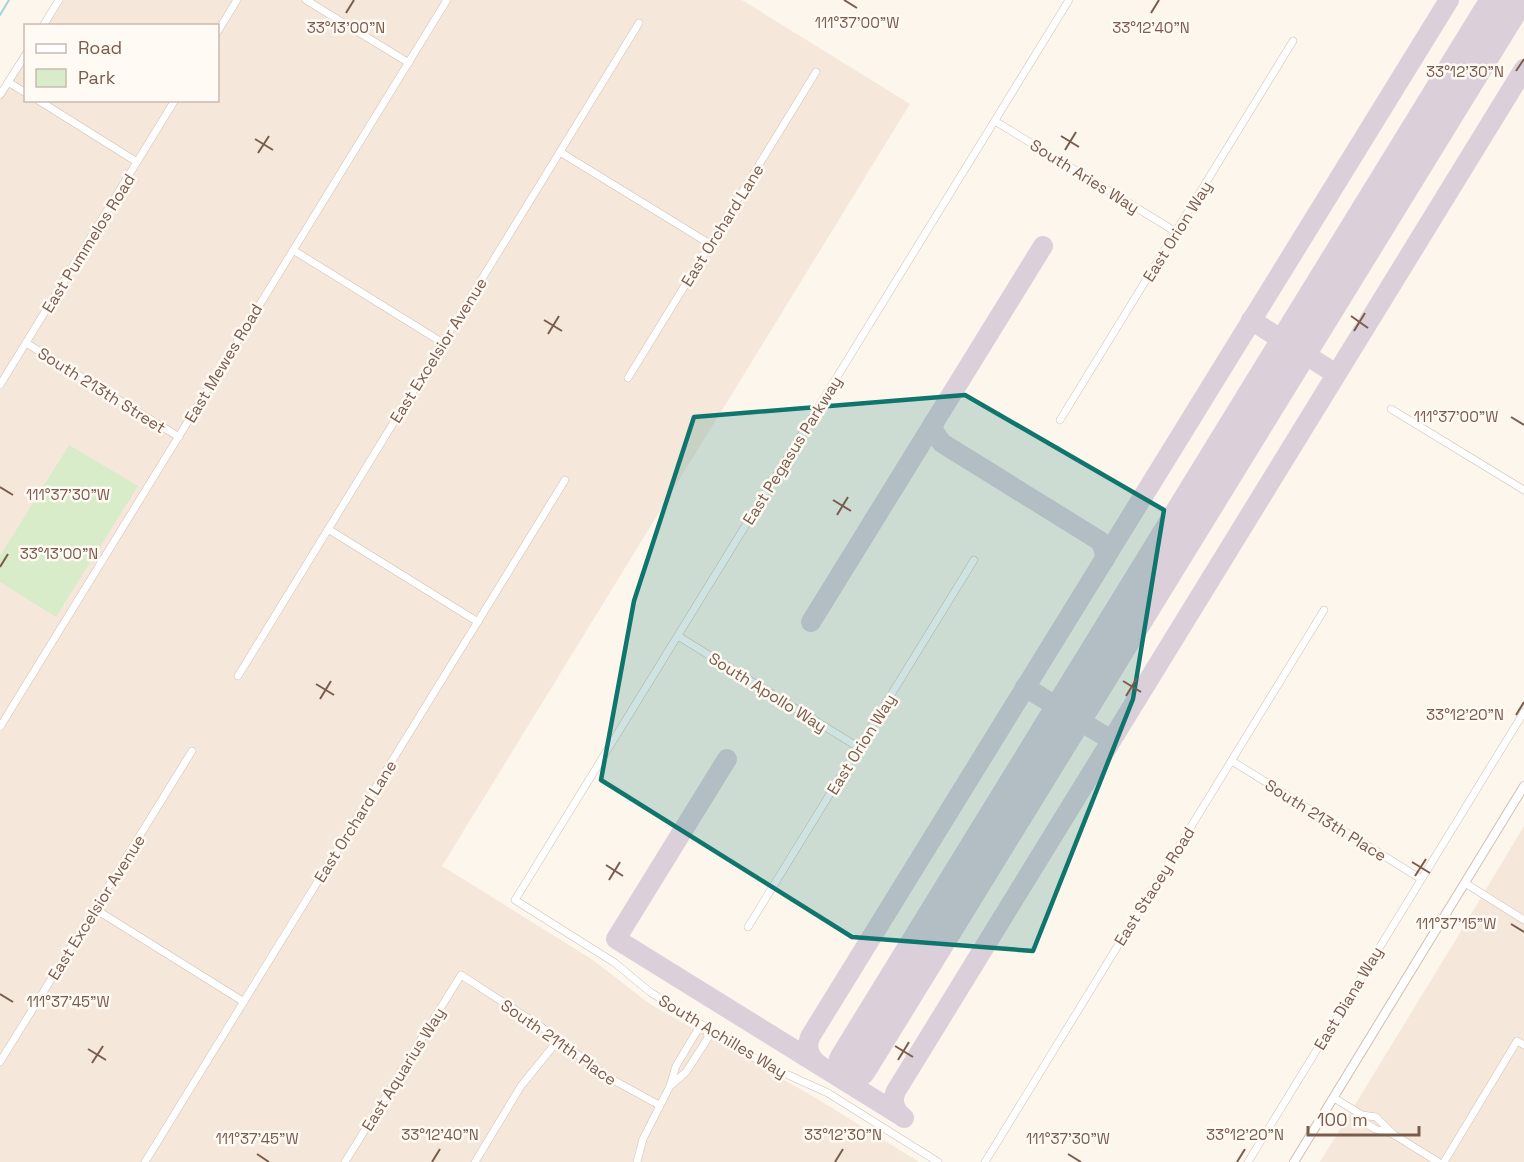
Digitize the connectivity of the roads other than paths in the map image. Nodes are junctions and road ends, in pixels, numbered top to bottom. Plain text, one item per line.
1 (59, 0) edge
2 (237, 0) edge
3 (306, 0) edge
4 (447, 0) edge
5 (1069, 0) edge
6 (639, 23) dead end
7 (44, 24) edge
8 (219, 30) edge
9 (1293, 41) dead end
10 (24, 57) edge
11 (409, 63) junction
12 (816, 72) dead end
13 (8, 82) junction
14 (24, 92) edge
15 (0, 95) edge
16 (41, 102) edge
17 (174, 102) edge
18 (994, 121) junction
19 (560, 152) junction
20 (137, 162) junction
21 (1176, 232) junction
22 (710, 244) junction
23 (292, 250) junction
24 (26, 343) junction
25 (443, 343) junction
26 (628, 378) dead end
27 (0, 385) edge
28 (1391, 409) dead end
29 (1060, 420) dead end
30 (178, 437) junction
31 (565, 480) dead end
32 (1524, 490) edge
33 (328, 529) junction
34 (974, 560) dead end
35 (1324, 610) dead end
36 (478, 622) junction
37 (678, 636) junction
38 (238, 676) dead end
39 (1524, 712) edge
40 (0, 727) edge
41 (858, 747) junction
42 (192, 751) dead end
43 (1232, 761) junction
44 (1524, 786) edge
45 (1421, 879) junction
46 (1465, 883) junction
47 (515, 900) joint
48 (94, 909) junction
49 (1524, 920) edge
50 (748, 927) dead end
51 (461, 975) joint
52 (244, 1002) junction
53 (707, 1028) junction
54 (559, 1039) junction
55 (1521, 1043) edge
56 (0, 1062) edge
57 (670, 1086) junction
58 (1334, 1098) junction
59 (659, 1105) junction
60 (1362, 1116) junction
61 (1380, 1121) junction
62 (1375, 1129) junction
63 (1393, 1134) junction
64 (146, 1162) edge
65 (345, 1162) edge
66 (475, 1162) edge
67 (637, 1162) edge
68 (938, 1162) edge
69 (985, 1162) edge
70 (1248, 1162) edge
71 (1294, 1162) edge
72 (1438, 1162) edge
73 (1444, 1162) edge

1 - 7 street
2 - 8 street
3 - 11 street
4 - 11 street, East Mewes Road
5 - 18 street, East Pegasus Parkway
6 - 19 street, East Excelsior Avenue
9 - 21 street, East Orion Way
10 - 13 street
11 - 23 street, East Mewes Road
12 - 22 street, East Orchard Lane
13 - 14 street
13 - 15 street
16 - 20 street
17 - 20 street, East Pummelos Road
18 - 21 street, South Aries Way
18 - 37 street, East Pegasus Parkway
19 - 22 street
19 - 25 street, East Excelsior Avenue
20 - 24 street, East Pummelos Road
21 - 29 street, East Orion Way
22 - 26 street, East Orchard Lane
23 - 25 street
23 - 30 street, East Mewes Road
24 - 27 street, East Pummelos Road
24 - 30 street, South 213th Street
25 - 33 street, East Excelsior Avenue
28 - 32 street
30 - 40 street, East Mewes Road
31 - 36 street, East Orchard Lane
33 - 36 street
33 - 38 street, East Excelsior Avenue
34 - 41 street, East Orion Way
35 - 43 street, East Stacey Road
36 - 52 street, East Orchard Lane
37 - 41 street, South Apollo Way
37 - 47 street, East Pegasus Parkway
39 - 45 street, East Diana Way
41 - 50 street, East Orion Way
42 - 48 street, East Excelsior Avenue
43 - 45 street, South 213th Place
43 - 69 street, East Stacey Road
44 - 46 street
45 - 70 street, East Diana Way
46 - 49 street
46 - 58 street
47 - 53 street, South Achilles Way
48 - 52 street
48 - 56 street, East Excelsior Avenue
51 - 54 street, South 211th Place
51 - 65 street, East Aquarius Way
52 - 64 street, East Orchard Lane
53 - 57 street
53 - 57 street
53 - 68 street, South Achilles Way
54 - 59 street, South 211th Place
54 - 66 street
55 - 73 street
57 - 59 street
58 - 60 street
58 - 71 street
59 - 67 street
60 - 61 street
60 - 62 street
61 - 62 street
61 - 63 street
62 - 63 street
63 - 72 street

